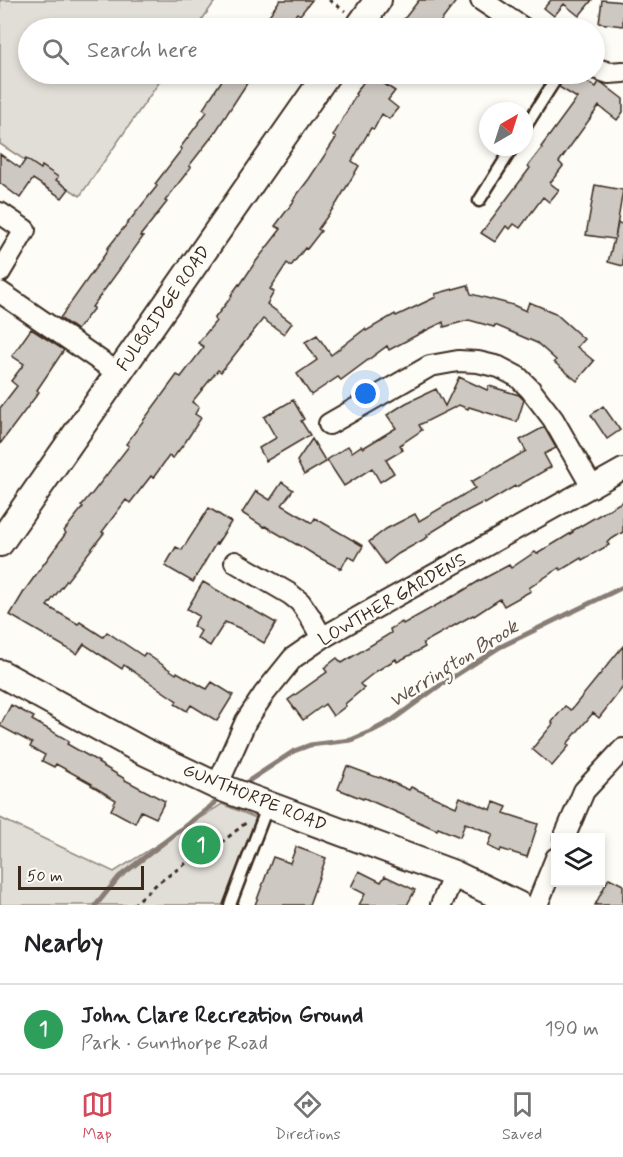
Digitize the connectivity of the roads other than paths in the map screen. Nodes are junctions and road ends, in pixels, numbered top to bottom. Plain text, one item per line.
1 (378, 0) edge
2 (481, 0) edge
3 (365, 18) edge
4 (508, 18) edge
5 (605, 72) edge
6 (623, 72) edge
7 (320, 84) edge
8 (553, 84) edge
9 (533, 115) edge
10 (507, 156) edge
11 (479, 201) dead end
12 (0, 213) edge
13 (0, 272) edge
14 (0, 292) edge
15 (118, 373) junction
16 (329, 424) dead end
17 (623, 470) edge
18 (592, 487) junction
19 (0, 543) edge
20 (235, 562) dead end
21 (322, 638) junction
22 (0, 673) edge
23 (623, 749) edge
24 (218, 786) junction
25 (266, 813) dead end
26 (566, 833) edge
27 (551, 868) edge
28 (454, 874) junction
29 (230, 905) edge
30 (441, 905) edge
31 (518, 905) edge
32 (537, 905) edge

1 - 3 street
2 - 4 street
5 - 6 street
7 - 15 street, FULBRIDGE ROAD
8 - 9 lane
10 - 11 lane
12 - 13 street
14 - 15 street
15 - 19 street, FULBRIDGE ROAD
16 - 18 street
17 - 18 street, LOWTHER GARDENS
18 - 21 street, LOWTHER GARDENS
20 - 21 street
21 - 24 street, LOWTHER GARDENS
22 - 24 street, GUNTHORPE ROAD
23 - 26 street
24 - 28 street, GUNTHORPE ROAD
25 - 29 lane
27 - 32 street
28 - 30 street
28 - 31 street, GUNTHORPE ROAD

